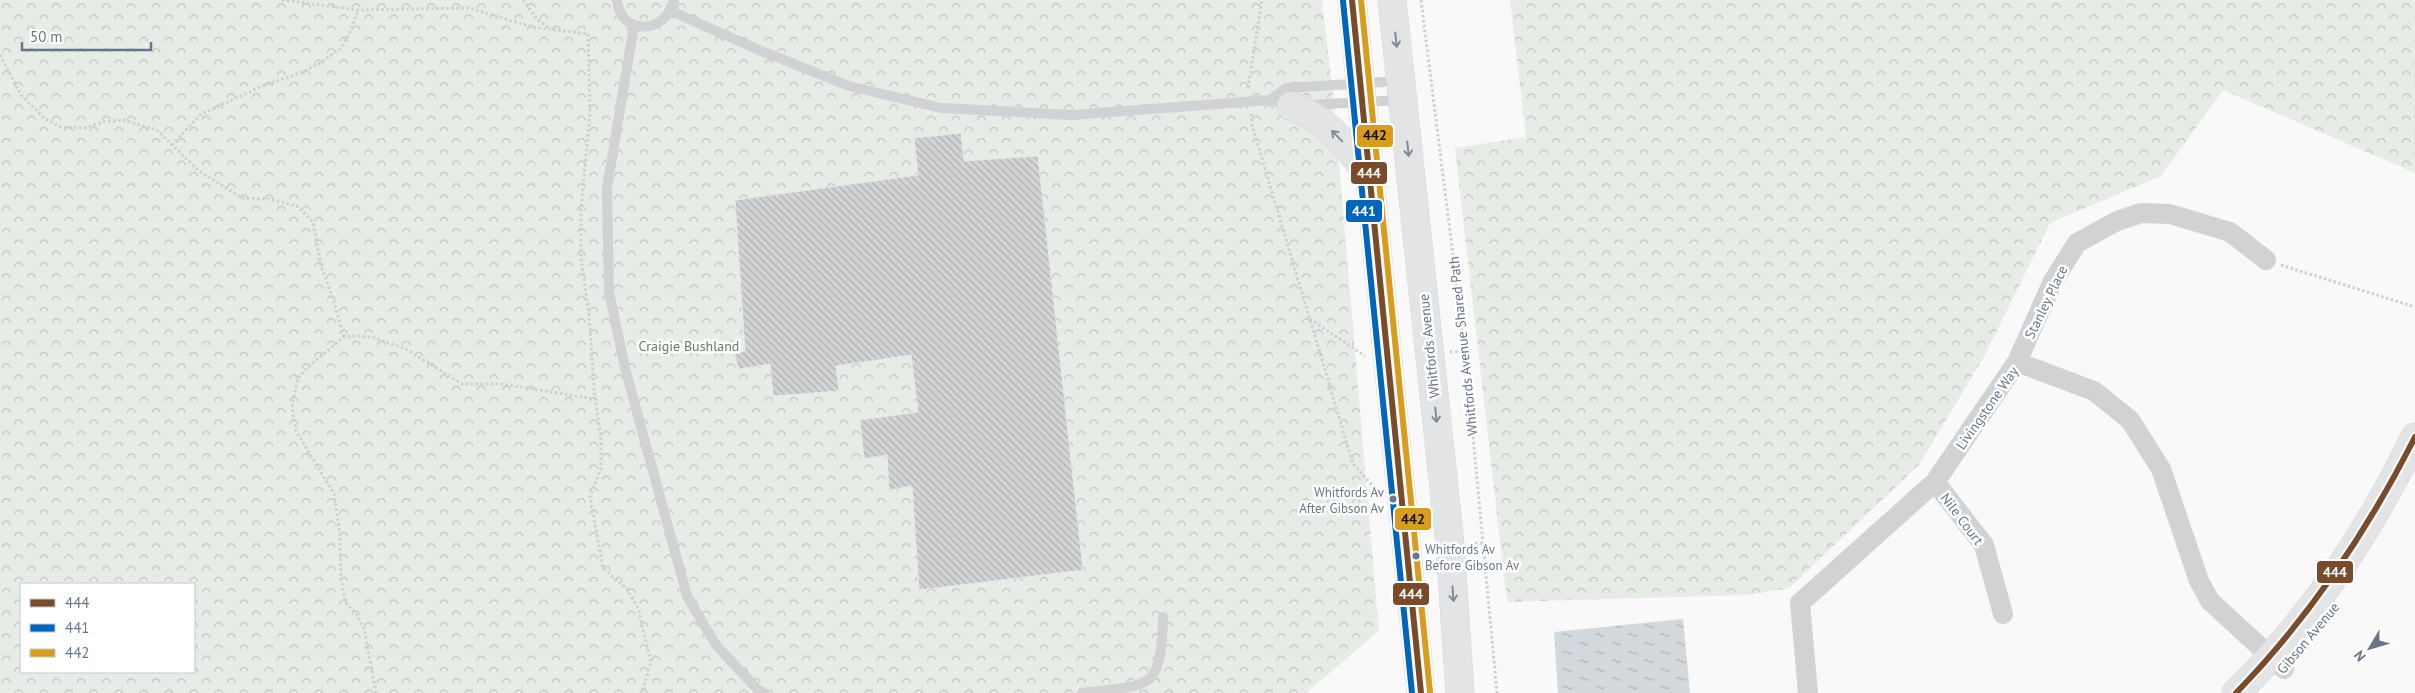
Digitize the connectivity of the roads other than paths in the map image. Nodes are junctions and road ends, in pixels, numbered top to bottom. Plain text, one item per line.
1 (618, 0) edge
2 (674, 0) edge
3 (1352, 0) edge
4 (1392, 0) edge
5 (671, 11) junction
6 (634, 25) junction
7 (1402, 90) junction
8 (1361, 93) junction
9 (1280, 103) junction
10 (1368, 173) junction
11 (2266, 260) road end
12 (2017, 362) junction
13 (2415, 437) edge
14 (2415, 479) edge
15 (1935, 482) junction
16 (2003, 614) dead end
17 (1163, 617) dead end
18 (2278, 663) junction
19 (764, 693) edge
20 (1082, 693) edge
21 (1422, 693) edge
22 (1460, 693) edge
23 (1808, 693) edge
24 (2236, 693) edge
25 (2261, 693) edge

1 - 6 lane
2 - 5 lane
3 - 8 main road
4 -> 7 main road, Whitfords Avenue
5 - 6 lane
5 - 9 lane
6 - 19 lane
7 - 8 lane
7 - 8 lane
7 -> 22 main road, Whitfords Avenue
8 - 9 lane
8 - 9 lane
8 - 10 main road
10 -> 9 main road
10 - 21 main road
11 - 12 street, Stanley Place
12 - 15 street, Livingstone Way
12 - 18 street, Livingstone Way
13 - 18 main road, Gibson Avenue
14 - 18 main road, Gibson Avenue
15 - 16 street, Nile Court
15 - 23 street, Livingstone Way
17 - 20 lane
18 - 24 main road, Gibson Avenue
18 - 25 main road, Gibson Avenue

